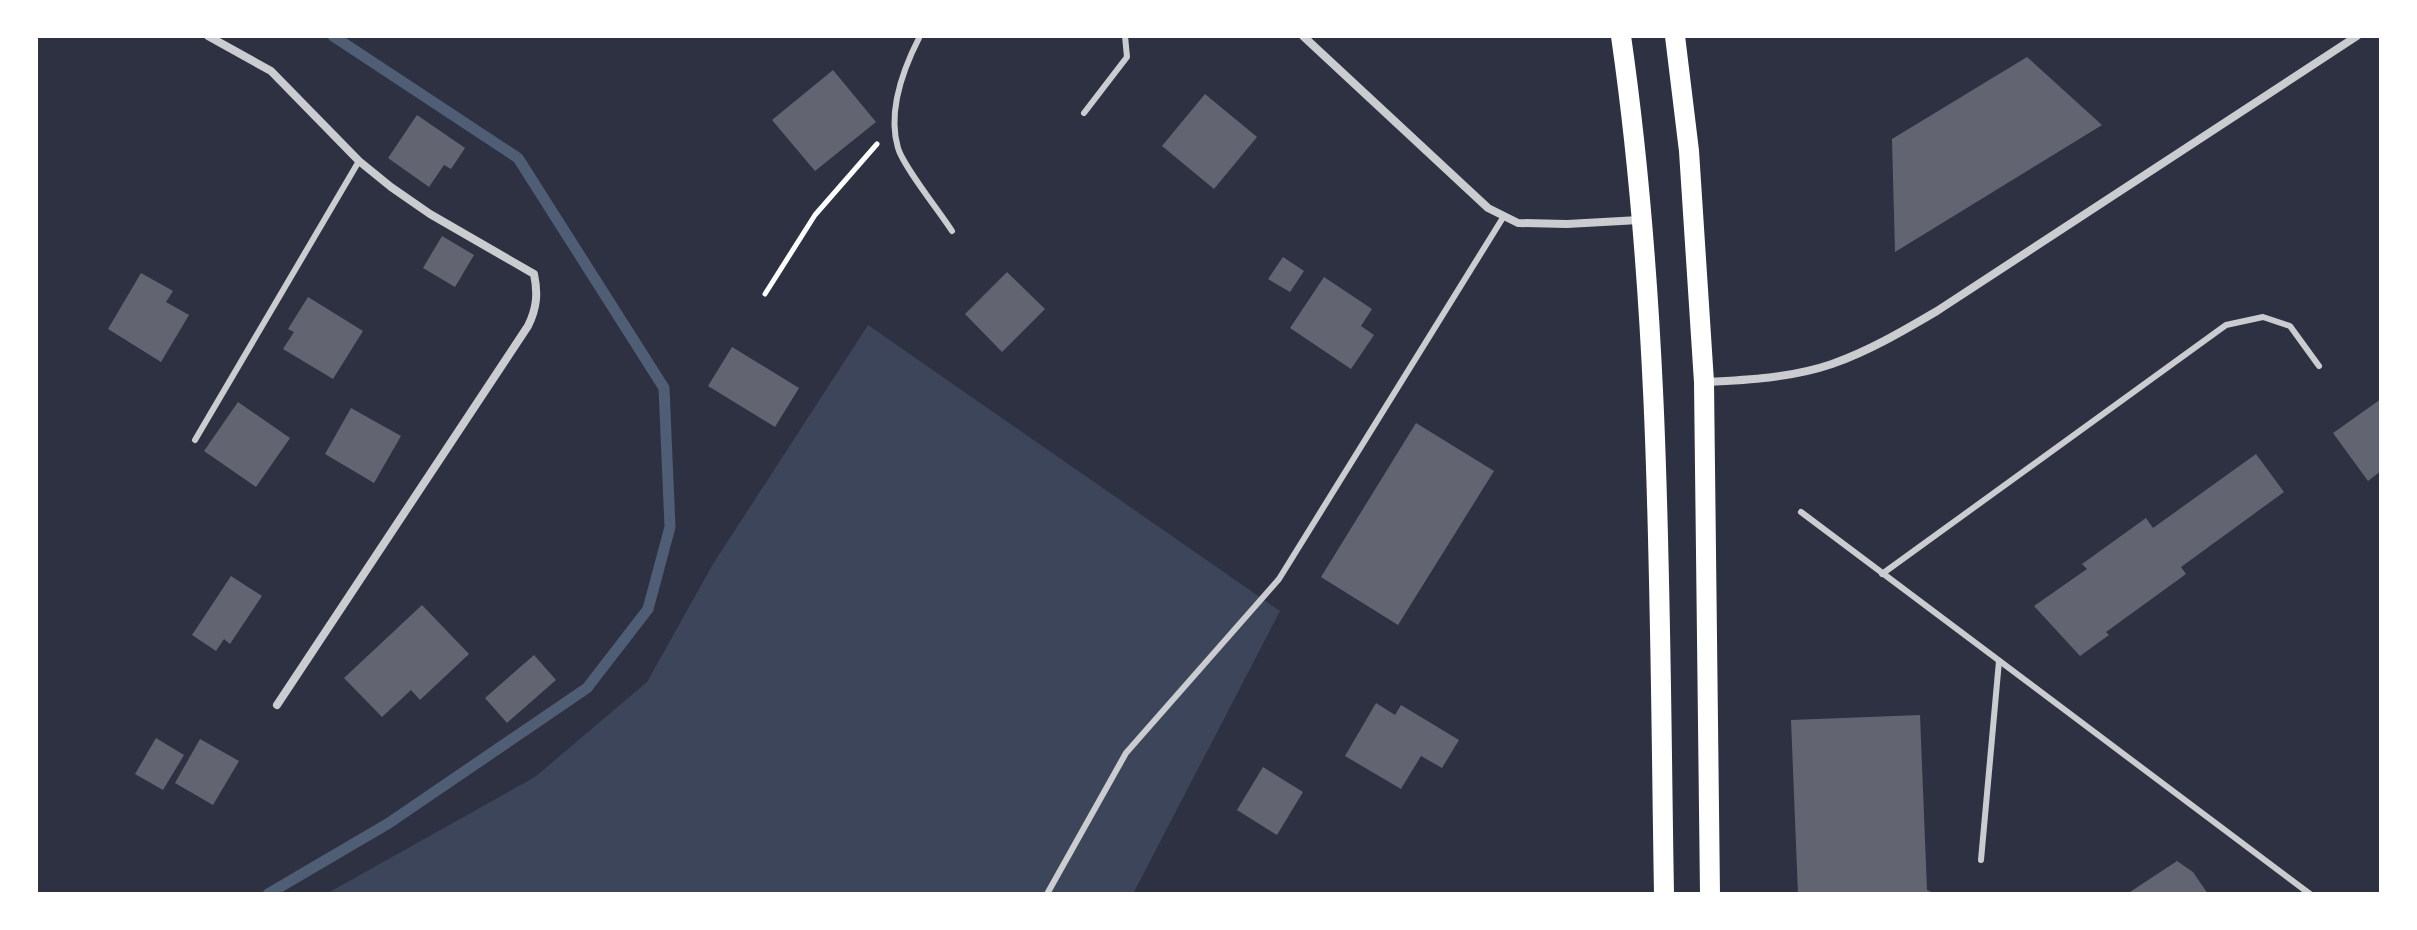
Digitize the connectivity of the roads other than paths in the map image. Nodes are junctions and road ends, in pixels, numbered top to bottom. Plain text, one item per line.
1 (208, 36) edge
2 (920, 36) edge
3 (1125, 36) edge
4 (1303, 36) edge
5 (1621, 36) edge
6 (1675, 36) edge
7 (2357, 36) edge
8 (1084, 113) dead end
9 (359, 161) junction
10 (1504, 216) junction
11 (1644, 219) junction
12 (952, 231) dead end
13 (2319, 366) dead end
14 (1704, 382) junction
15 (195, 440) dead end
16 (1801, 512) dead end
17 (1882, 574) junction
18 (1999, 661) junction
19 (277, 705) dead end
20 (1981, 860) dead end
21 (1047, 894) edge
22 (1664, 894) edge
23 (1710, 894) edge
24 (2310, 894) edge

1 - 9 street
2 - 12 lane
3 - 8 lane
4 - 10 street
5 - 11 main road
6 - 14 main road
7 - 14 street
9 - 15 lane
9 - 19 street
10 - 11 street
10 - 21 lane
11 - 22 main road
13 - 17 lane
14 - 23 main road
16 - 17 lane
17 - 18 lane
18 - 20 lane
18 - 24 lane

